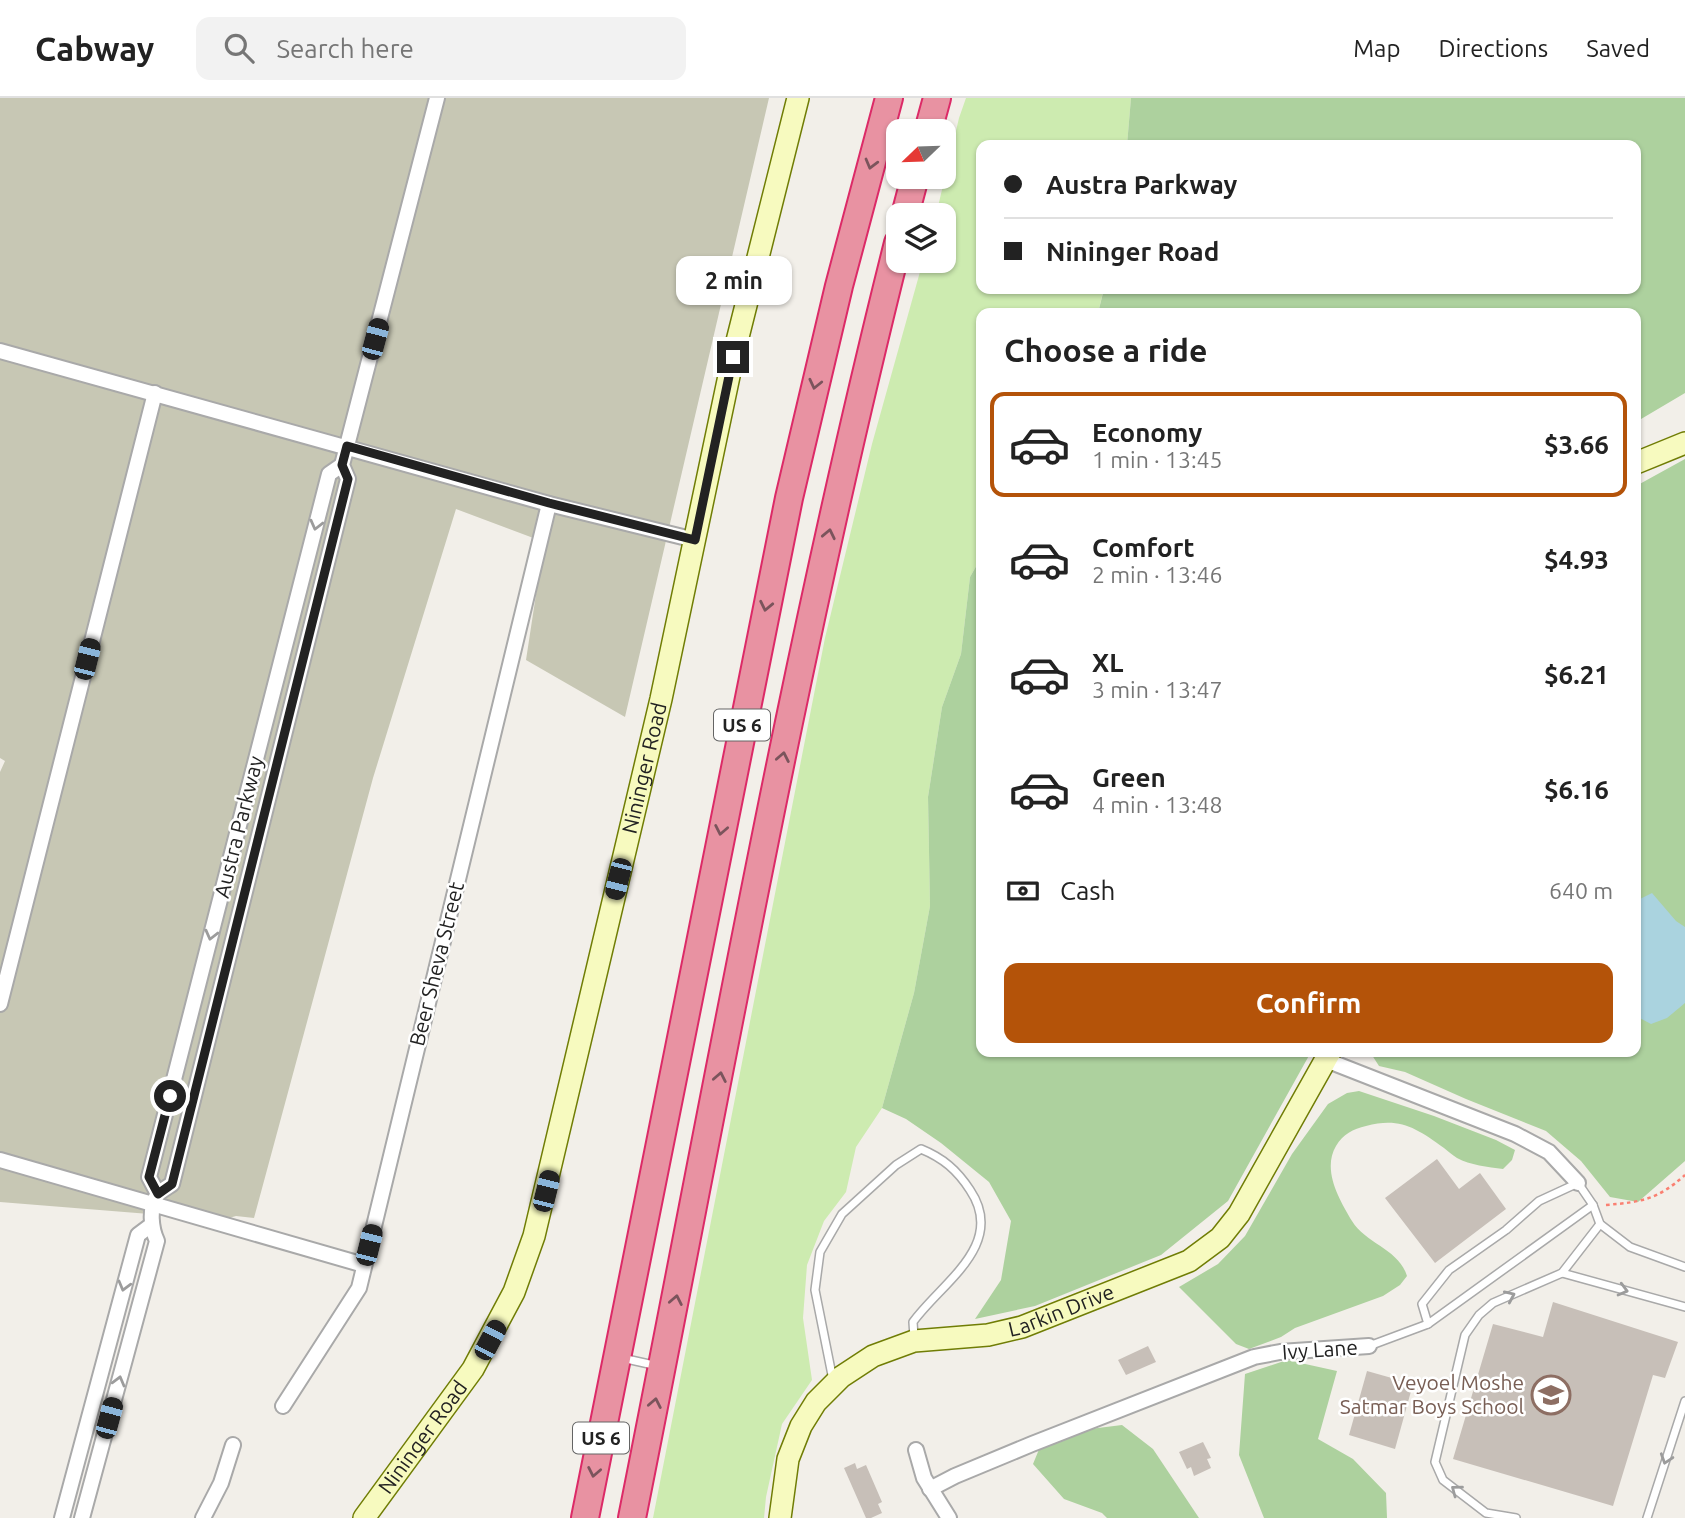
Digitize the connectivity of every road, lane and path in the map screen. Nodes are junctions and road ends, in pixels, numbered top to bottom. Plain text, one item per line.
1 (437, 98) edge
2 (798, 98) edge
3 (889, 98) edge
4 (937, 98) edge
5 (931, 119) edge
6 (891, 273) edge
7 (0, 351) edge
8 (155, 393) junction
9 (1685, 443) edge
10 (347, 446) junction
11 (1641, 462) edge
12 (342, 465) junction
13 (549, 503) junction
14 (695, 540) junction
15 (0, 1004) edge
16 (1327, 1057) edge
17 (1330, 1057) edge
18 (0, 1160) edge
19 (1685, 1175) edge
20 (1578, 1183) junction
21 (156, 1200) junction
22 (1593, 1205) junction
23 (1600, 1224) junction
24 (150, 1226) junction
25 (364, 1265) junction
26 (1685, 1267) edge
27 (1562, 1273) junction
28 (1685, 1307) edge
29 (1428, 1324) junction
30 (914, 1341) junction
31 (1369, 1346) joint
32 (617, 1357) junction
33 (662, 1367) junction
34 (834, 1385) junction
35 (1685, 1401) edge
36 (283, 1406) dead end
37 (233, 1445) dead end
38 (916, 1450) dead end
39 (930, 1489) junction
40 (371, 1516) edge
41 (62, 1518) edge
42 (82, 1518) edge
43 (203, 1518) edge
44 (585, 1518) edge
45 (632, 1518) edge
46 (780, 1518) edge
47 (949, 1518) edge
48 (1516, 1518) edge
49 (1647, 1518) edge

1 - 10 street, Austra Parkway
2 - 14 street, Nininger Road
3 -> 32 highway, US 6
4 - 5 highway
33 -> 6 highway, US 6
7 - 8 street
8 - 10 street
8 - 15 street
9 - 11 street
10 - 12 street, Austra Parkway
10 - 13 street
12 - 21 street, Austra Parkway
12 -> 21 street, Austra Parkway
13 - 14 street
13 - 25 street, Beer Sheva Street
14 - 40 street, Nininger Road
16 - 30 street, Larkin Drive
17 - 20 street
18 - 21 street
19 - 22 path
20 - 22 lane
20 - 29 lane
21 - 24 street, Austra Parkway
21 - 25 street
22 - 23 lane
22 - 29 lane, Ivy Lane
23 - 26 lane
23 - 27 lane
24 -> 41 street, Austra Parkway
42 -> 24 street, Austra Parkway
25 - 36 street, Beer Sheva Street
27 -> 28 lane
48 -> 27 lane
29 - 31 lane, Ivy Lane
30 - 34 street, Larkin Drive
30 - 34 lane
31 - 39 street, Ivy Lane
32 - 33 lane
32 -> 44 highway, US 6
45 -> 33 highway, US 6
34 - 46 street, Larkin Drive
35 -> 49 lane
37 - 43 street
38 - 39 street
39 - 47 street

